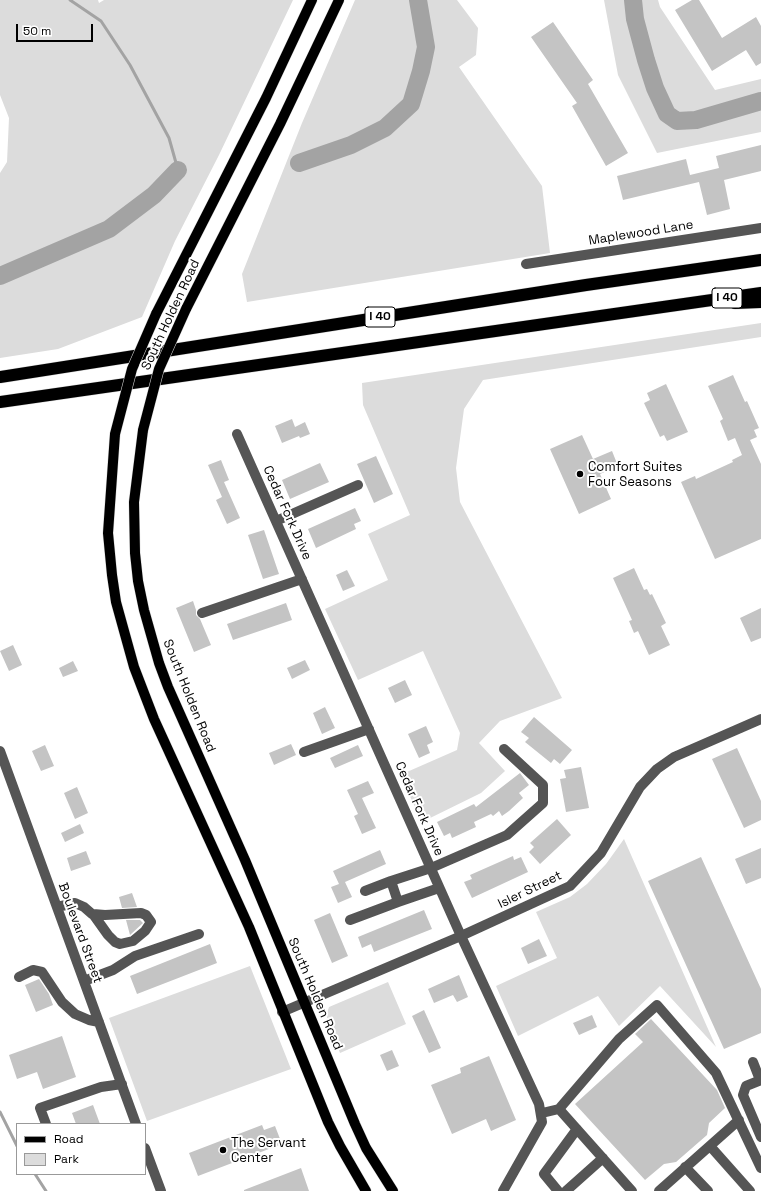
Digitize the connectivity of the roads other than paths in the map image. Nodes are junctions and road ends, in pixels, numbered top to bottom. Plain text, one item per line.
1 (312, 0) edge
2 (339, 0) edge
3 (761, 228) edge
4 (761, 256) edge
5 (761, 260) edge
6 (526, 264) dead end
7 (691, 271) junction
8 (761, 293) edge
9 (761, 302) edge
10 (692, 303) junction
11 (0, 377) edge
12 (0, 402) edge
13 (237, 434) dead end
14 (358, 485) dead end
15 (276, 521) junction
16 (302, 579) junction
17 (202, 613) dead end
18 (761, 719) edge
19 (368, 729) junction
20 (504, 749) dead end
21 (0, 752) edge
22 (304, 752) dead end
23 (431, 868) junction
24 (391, 881) junction
25 (440, 888) junction
26 (365, 891) dead end
27 (398, 902) junction
28 (57, 907) junction
29 (93, 914) junction
30 (350, 920) dead end
31 (199, 934) dead end
32 (461, 936) junction
33 (19, 977) dead end
34 (84, 981) junction
35 (304, 1003) junction
36 (282, 1012) junction
37 (99, 1022) junction
38 (753, 1062) dead end
39 (760, 1080) edge
40 (122, 1084) junction
41 (559, 1109) junction
42 (542, 1113) junction
43 (739, 1120) junction
44 (46, 1123) edge
45 (136, 1123) edge
46 (577, 1129) junction
47 (761, 1137) edge
48 (710, 1146) junction
49 (146, 1151) edge
50 (603, 1158) junction
51 (685, 1167) junction
52 (761, 1168) edge
53 (661, 1190) edge
54 (161, 1191) edge
55 (366, 1191) edge
56 (393, 1191) edge
57 (503, 1191) edge
58 (558, 1191) edge
59 (566, 1191) edge
60 (632, 1191) edge
61 (708, 1191) edge
62 (750, 1191) edge

1 - 36 main road, South Holden Road, bridge
2 - 35 main road, South Holden Road, bridge
3 - 6 street, Maplewood Lane
4 - 7 highway
5 - 7 highway, I 40
7 - 11 highway, I 40
8 - 10 highway, I 40
9 - 10 highway
10 - 12 highway, I 40
13 - 15 street, Cedar Fork Drive
14 - 15 street
15 - 16 street, Cedar Fork Drive
16 - 17 street
16 - 19 street, Cedar Fork Drive
18 - 32 street, Isler Street
19 - 22 street
19 - 23 street, Cedar Fork Drive
20 - 23 street
21 - 28 street, Boulevard Street
23 - 24 street
23 - 25 street, Cedar Fork Drive
24 - 26 street
24 - 27 street
25 - 27 street
25 - 32 street, Cedar Fork Drive
27 - 30 street
28 - 29 street
28 - 34 street, Boulevard Street
29 - 29 street
31 - 34 street
32 - 35 street, Isler Street
32 - 42 street, Cedar Fork Drive
33 - 37 street
34 - 37 street, Boulevard Street
35 - 36 street, Isler Street
35 - 56 main road, South Holden Road
36 - 55 main road, South Holden Road
37 - 40 street, Boulevard Street
38 - 39 street
39 - 47 street
40 - 44 street
40 - 45 street, Boulevard Street
41 - 42 street
41 - 43 street
41 - 46 street
42 - 57 street
43 - 48 street
43 - 52 street
46 - 50 street
46 - 58 street
48 - 51 street
48 - 62 street
49 - 54 street
50 - 59 street
50 - 60 street
51 - 53 street
51 - 61 street

